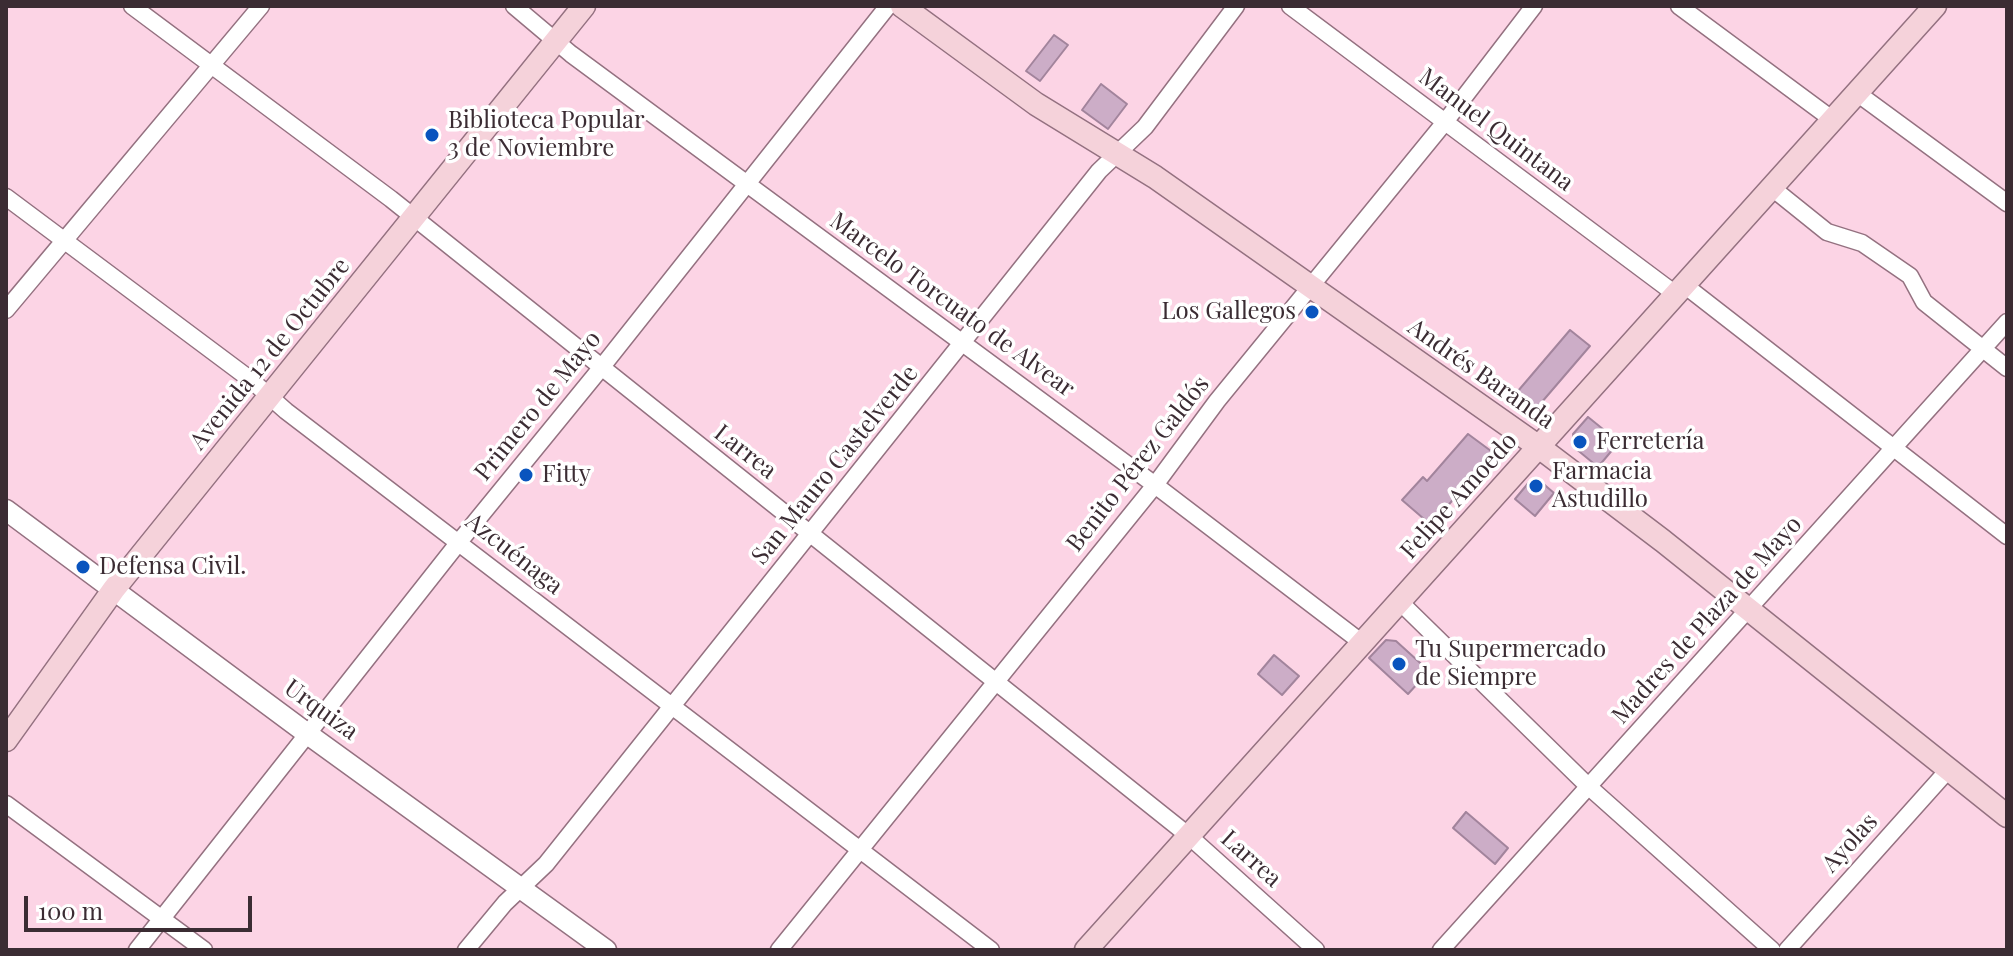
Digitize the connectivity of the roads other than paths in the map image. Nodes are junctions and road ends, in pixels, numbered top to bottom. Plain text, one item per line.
1 (132, 6) edge
2 (261, 6) edge
3 (514, 6) edge
4 (584, 6) edge
5 (888, 6) edge
6 (902, 6) edge
7 (1236, 6) edge
8 (1290, 6) edge
9 (1534, 6) edge
10 (1679, 6) edge
11 (1935, 6) edge
12 (556, 40) junction
13 (212, 65) junction
14 (1857, 93) junction
15 (1833, 120) junction
16 (1445, 122) junction
17 (1118, 154) junction
18 (746, 184) junction
19 (1771, 187) junction
20 (6, 197) edge
21 (2007, 203) edge
22 (413, 217) junction
23 (64, 240) junction
24 (1313, 287) junction
25 (1678, 289) junction
26 (6, 310) edge
27 (2007, 322) edge
28 (964, 343) junction
29 (1982, 348) junction
30 (601, 368) junction
31 (2007, 368) edge
32 (269, 397) junction
33 (1539, 447) junction
34 (1894, 447) junction
35 (1155, 485) junction
36 (6, 510) edge
37 (809, 534) junction
38 (2007, 536) edge
39 (459, 542) junction
40 (114, 589) junction
41 (1399, 601) junction
42 (1750, 610) junction
43 (1361, 642) junction
44 (994, 682) junction
45 (671, 707) junction
46 (309, 735) junction
47 (6, 740) edge
48 (1949, 769) junction
49 (1588, 786) junction
50 (6, 804) edge
51 (2007, 816) edge
52 (1189, 836) junction
53 (858, 849) junction
54 (521, 888) junction
55 (161, 918) junction
56 (137, 950) edge
57 (204, 950) edge
58 (466, 950) edge
59 (606, 950) edge
60 (779, 950) edge
61 (991, 950) edge
62 (1086, 950) edge
63 (1316, 950) edge
64 (1441, 950) edge
65 (1772, 950) edge
66 (1787, 950) edge

1 - 13 street, Larrea
2 - 13 street
3 - 12 street, Marcelo Torcuato de Alvear
4 - 12 main road, Avenida 12 de Octubre
5 - 18 street, Primero de Mayo
6 - 17 main road, Andrés Baranda
7 - 17 street, San Mauro Castelverde
8 - 16 street, Manuel Quintana
9 - 16 street, Benito Pérez Galdós
10 - 15 street
11 - 14 main road, Felipe Amoedo
12 - 18 street, Marcelo Torcuato de Alvear
12 - 22 main road, Avenida 12 de Octubre
13 - 22 street, Larrea
13 - 23 street
14 - 15 main road, Felipe Amoedo
14 - 21 street
15 - 19 main road, Felipe Amoedo
16 - 24 street, Benito Pérez Galdós
16 - 25 street, Manuel Quintana
17 - 24 main road, Andrés Baranda
17 - 28 street, San Mauro Castelverde
18 - 28 street, Marcelo Torcuato de Alvear
18 - 30 street, Primero de Mayo
19 - 25 main road, Felipe Amoedo
19 - 29 street
20 - 23 street, Azcuénaga
22 - 30 street, Larrea
22 - 32 main road, Avenida 12 de Octubre
23 - 26 street
23 - 32 street, Azcuénaga
24 - 33 main road, Andrés Baranda
24 - 35 street, Benito Pérez Galdós
25 - 33 main road, Felipe Amoedo
25 - 34 street, Manuel Quintana
27 - 29 street, Madres de Plaza de Mayo
28 - 35 street, Marcelo Torcuato de Alvear
28 - 37 street, San Mauro Castelverde
29 - 31 street
29 - 34 street, Madres de Plaza de Mayo
30 - 37 street, Larrea
30 - 39 street, Primero de Mayo
32 - 39 street, Azcuénaga
32 - 40 main road, Avenida 12 de Octubre
33 - 41 main road, Felipe Amoedo
33 - 42 main road, Andrés Baranda
34 - 38 street, Manuel Quintana
34 - 42 street, Madres de Plaza de Mayo
35 - 43 street, Marcelo Torcuato de Alvear
35 - 44 street, Benito Pérez Galdós
36 - 40 street, Urquiza
37 - 44 street, Larrea
37 - 45 street, San Mauro Castelverde
39 - 45 street, Azcuénaga
39 - 46 street, Primero de Mayo
40 - 46 street, Urquiza
40 - 47 main road, Avenida 12 de Octubre
41 - 43 main road, Felipe Amoedo
41 - 49 street
42 - 48 main road, Andrés Baranda
42 - 49 street, Madres de Plaza de Mayo
43 - 52 main road, Felipe Amoedo
44 - 52 street, Larrea
44 - 53 street, Benito Pérez Galdós
45 - 53 street, Azcuénaga
45 - 54 street, San Mauro Castelverde
46 - 54 street, Urquiza
46 - 55 street, Primero de Mayo
48 - 51 main road, Andrés Baranda
48 - 66 street, Ayolas
49 - 64 street, Madres de Plaza de Mayo
49 - 65 street
50 - 55 street
52 - 62 main road, Felipe Amoedo
52 - 63 street, Larrea
53 - 60 street, Benito Pérez Galdós
53 - 61 street, Azcuénaga
54 - 58 street, San Mauro Castelverde
54 - 59 street, Urquiza
55 - 56 street, Primero de Mayo
55 - 57 street

